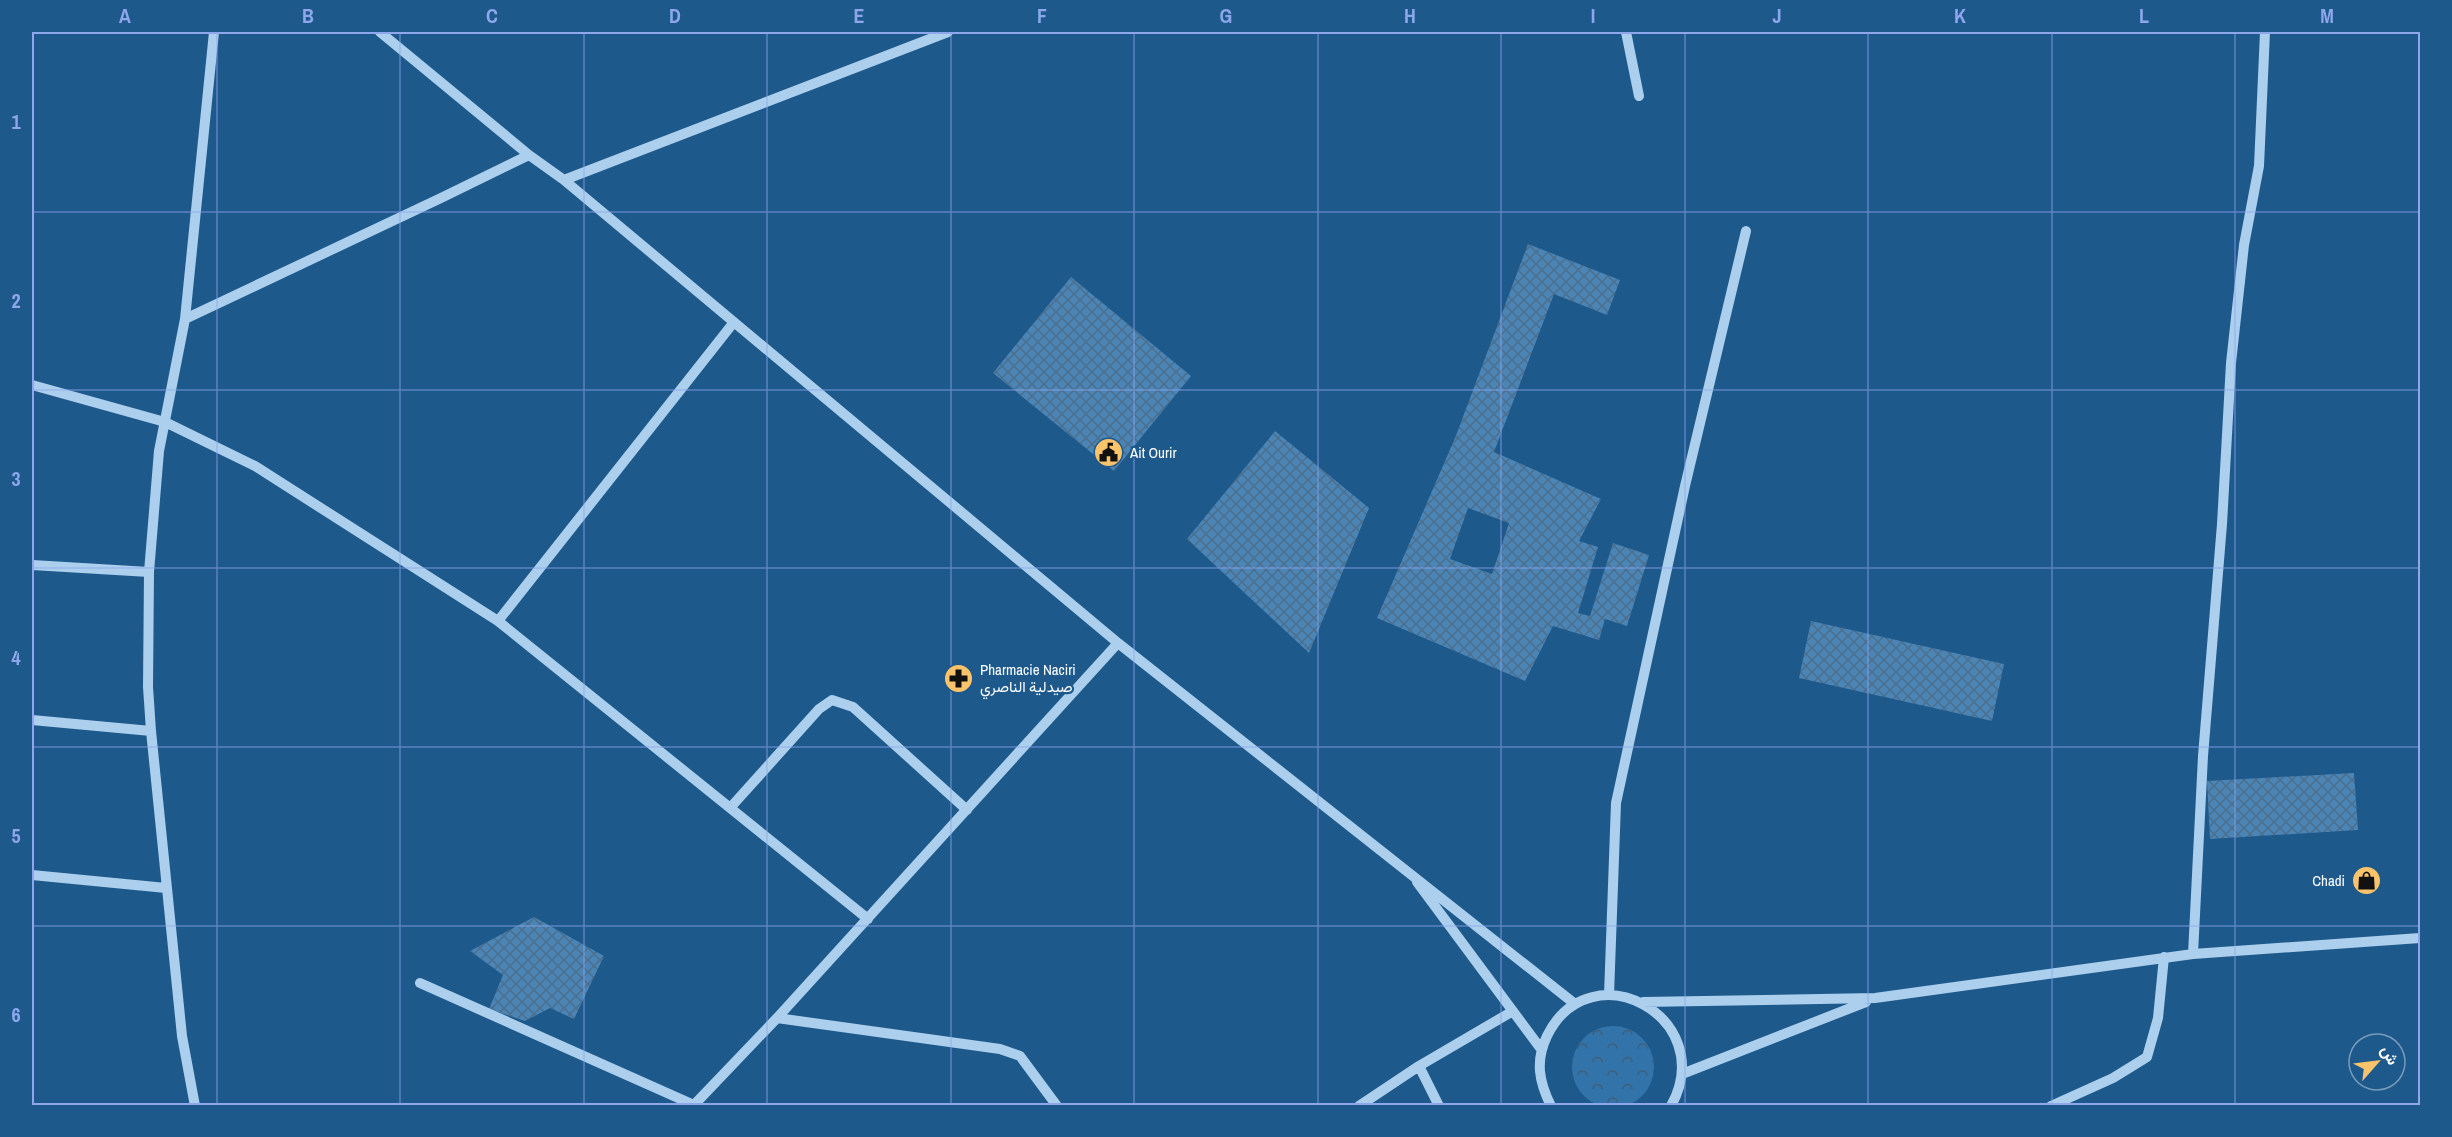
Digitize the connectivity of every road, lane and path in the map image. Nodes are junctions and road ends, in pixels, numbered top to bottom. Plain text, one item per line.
1 (214, 32) edge
2 (380, 32) edge
3 (948, 32) edge
4 (1626, 32) edge
5 (2265, 32) edge
6 (1639, 96) dead end
7 (529, 155) junction
8 (564, 180) junction
9 (1746, 231) dead end
10 (185, 319) junction
11 (734, 322) junction
12 (32, 385) edge
13 (165, 422) junction
14 (32, 565) edge
15 (149, 572) junction
16 (498, 621) junction
17 (1118, 643) junction
18 (32, 720) edge
19 (151, 731) junction
20 (730, 808) junction
21 (967, 810) junction
22 (1407, 870) junction
23 (32, 875) edge
24 (166, 888) junction
25 (868, 919) junction
26 (2421, 938) edge
27 (2193, 954) junction
28 (2164, 957) junction
29 (420, 983) dead end
30 (1609, 995) junction
31 (1875, 998) junction
32 (1643, 1002) junction
33 (1575, 1004) junction
34 (1513, 1011) junction
35 (777, 1018) junction
36 (1541, 1049) junction
37 (1419, 1066) junction
38 (1682, 1074) junction
39 (693, 1105) edge
40 (195, 1106) edge
41 (1057, 1106) edge
42 (1359, 1106) edge
43 (1439, 1106) edge
44 (1551, 1106) edge
45 (1671, 1106) edge
46 (2051, 1106) edge

1 - 10 street
2 - 7 street
3 - 8 street
4 - 6 street
5 - 27 street
7 - 8 street
7 - 10 street
8 - 11 street
9 - 30 street
10 - 13 street
11 - 16 street
11 - 17 street
12 - 13 street
13 - 15 street
13 - 16 street
14 - 15 street
15 - 19 street
16 - 20 street
17 - 21 street
17 - 22 street
18 - 19 street
19 - 24 street
20 - 21 street
20 - 25 street
21 - 25 street
22 - 33 street
22 - 34 street
23 - 24 street
24 - 40 street
25 - 35 street
26 - 27 street
27 - 28 street
28 - 31 street
28 - 46 street
29 - 39 street
30 - 32 street
30 - 33 street
31 - 32 street
31 - 38 street
32 - 38 street
33 - 36 street
34 - 36 street
34 - 37 street
35 - 39 street
35 - 41 street
36 - 44 street
37 - 42 street
37 - 43 street
38 - 45 street

